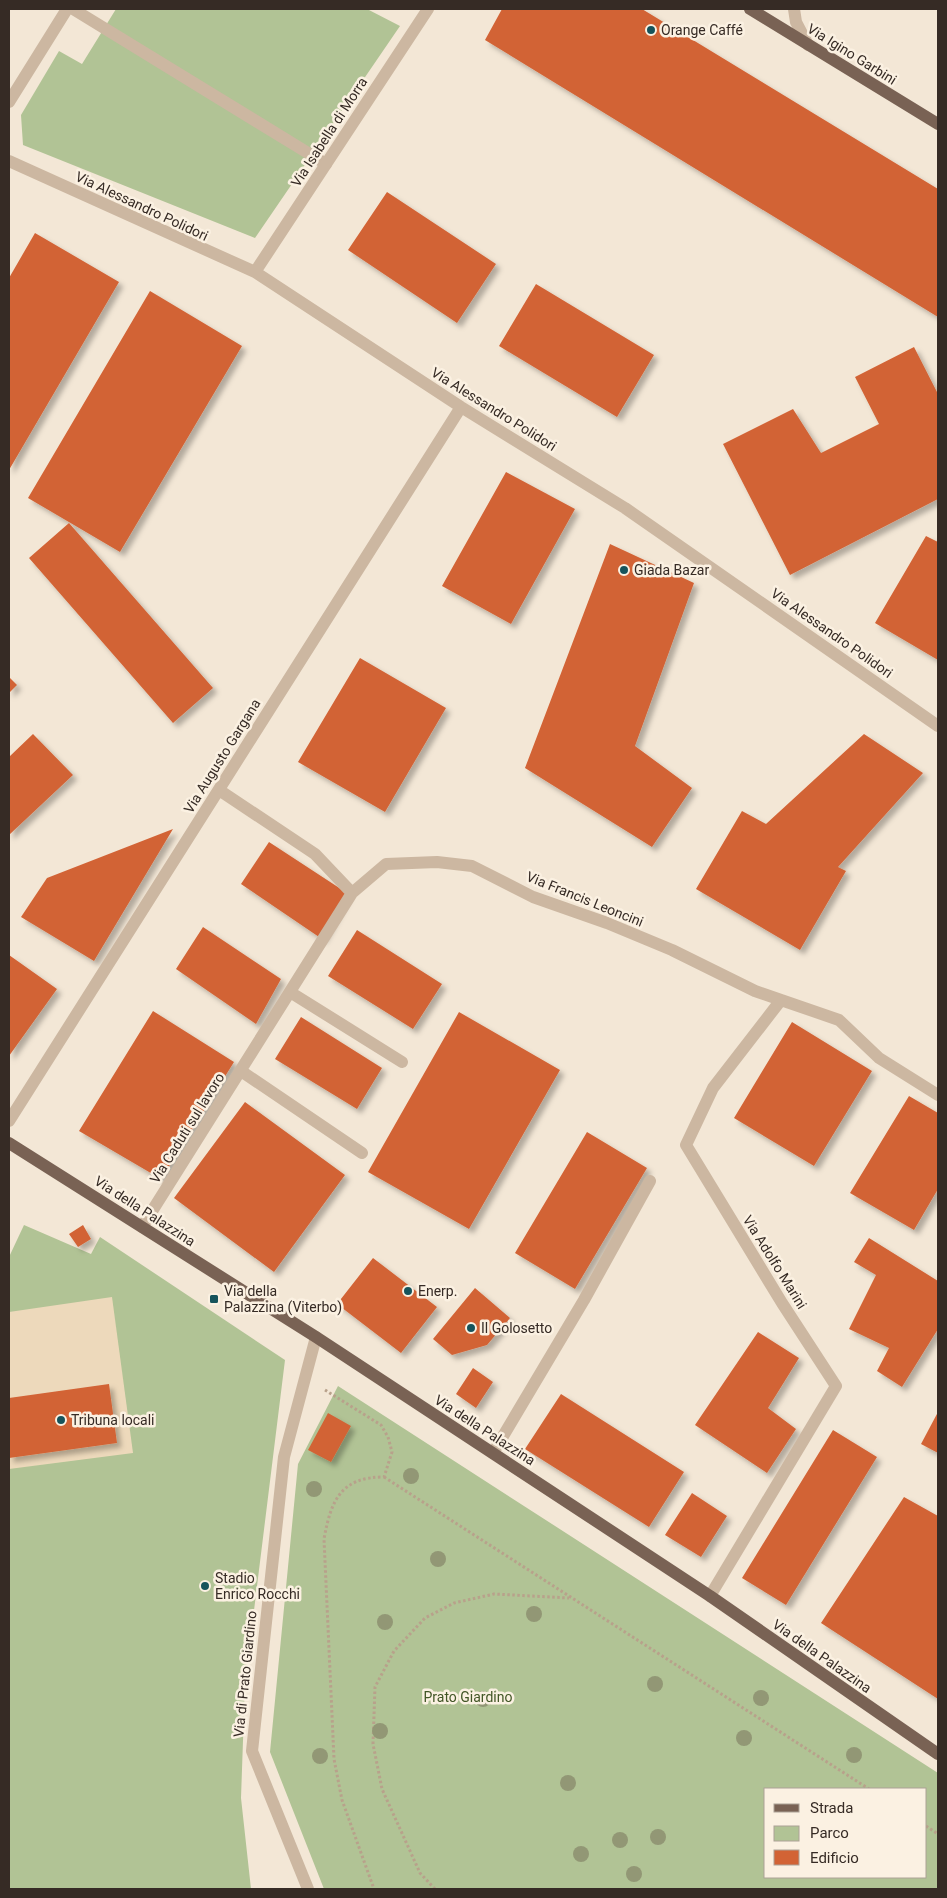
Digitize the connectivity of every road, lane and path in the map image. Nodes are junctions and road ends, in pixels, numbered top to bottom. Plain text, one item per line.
1 (67, 9) edge
2 (73, 9) edge
3 (428, 9) edge
4 (750, 9) edge
5 (794, 9) edge
6 (808, 45) junction
7 (9, 102) edge
8 (938, 124) edge
9 (9, 161) edge
10 (326, 164) junction
11 (255, 272) junction
12 (461, 406) junction
13 (938, 726) edge
14 (219, 790) junction
15 (352, 893) junction
16 (290, 992) junction
17 (781, 1000) junction
18 (402, 1062) dead end
19 (241, 1070) junction
20 (938, 1095) edge
21 (9, 1121) edge
22 (9, 1143) edge
23 (362, 1153) dead end
24 (650, 1181) dead end
25 (142, 1227) junction
26 (316, 1336) junction
27 (322, 1388) dead end
28 (493, 1453) junction
29 (384, 1478) junction
30 (710, 1596) junction
31 (571, 1598) junction
32 (938, 1754) edge
33 (867, 1788) edge
34 (927, 1827) edge
35 (938, 1834) edge
36 (308, 1889) edge
37 (374, 1889) edge
38 (435, 1889) edge

1 - 7 street
2 - 10 street
3 - 10 street, Via Isabella di Morra
4 - 6 main road, Via Igino Garbini
5 - 6 street
6 - 8 main road, Via Igino Garbini
9 - 11 street, Via Alessandro Polidori
10 - 11 street, Via Isabella di Morra
11 - 12 street, Via Alessandro Polidori
12 - 13 street, Via Alessandro Polidori
12 - 14 street, Via Augusto Gargana
14 - 15 street
14 - 21 street, Via Augusto Gargana
15 - 16 street, Via Caduti sul lavoro
15 - 17 street, Via Francis Leoncini
16 - 18 street
16 - 19 street, Via Caduti sul lavoro
17 - 20 street
17 - 30 street, Via Adolfo Marini
19 - 23 street, Via Caduti sul lavoro
19 - 25 street, Via Caduti sul lavoro
22 - 25 main road, Via della Palazzina
24 - 28 street
25 - 26 main road, Via della Palazzina
26 - 28 main road, Via della Palazzina
26 - 36 street, Via di Prato Giardino
27 - 29 path
28 - 30 main road, Via della Palazzina
29 - 31 path
29 - 37 path
30 - 32 main road, Via della Palazzina
31 - 33 path
31 - 38 path
34 - 35 path

